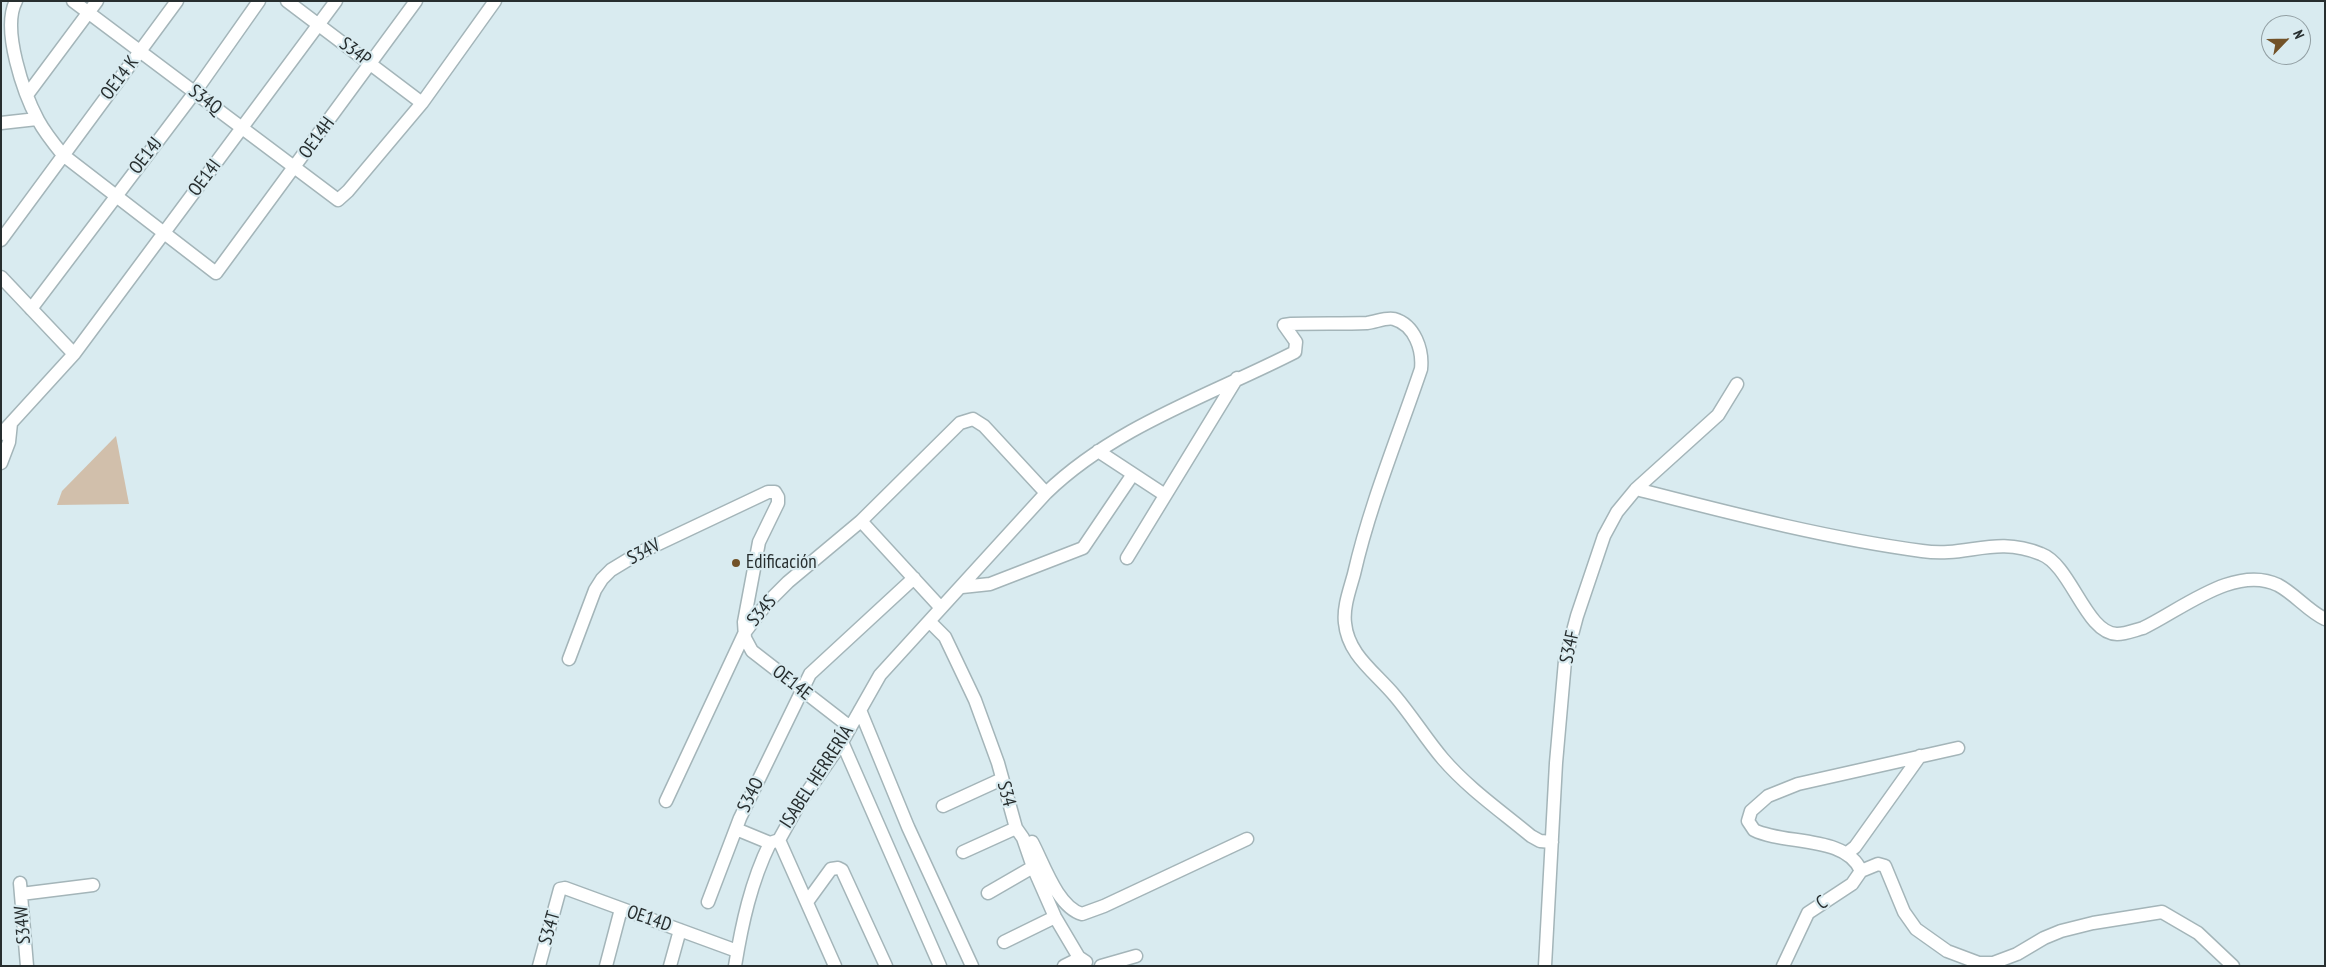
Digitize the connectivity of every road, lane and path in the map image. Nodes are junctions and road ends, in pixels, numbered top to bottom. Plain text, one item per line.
1 (16, 1) edge
2 (73, 1) edge
3 (97, 1) edge
4 (178, 1) edge
5 (259, 1) edge
6 (287, 1) edge
7 (336, 1) edge
8 (416, 1) edge
9 (495, 1) edge
10 (89, 13) junction
11 (319, 24) junction
12 (140, 52) junction
13 (372, 64) junction
14 (194, 92) junction
15 (27, 95) junction
16 (422, 103) junction
17 (37, 119) junction
18 (1, 123) edge
19 (242, 128) junction
20 (63, 155) junction
21 (295, 168) junction
22 (115, 196) junction
23 (164, 233) junction
24 (1, 240) edge
25 (1, 277) edge
26 (31, 309) junction
27 (74, 354) junction
28 (1237, 378) junction
29 (1737, 384) dead end
30 (11, 423) junction
31 (1, 434) edge
32 (1098, 451) junction
33 (1, 463) edge
34 (1133, 474) junction
35 (1636, 488) junction
36 (1046, 493) junction
37 (1165, 495) junction
38 (861, 521) junction
39 (1126, 558) dead end
40 (914, 578) junction
41 (962, 587) junction
42 (941, 608) junction
43 (2325, 619) edge
44 (930, 622) junction
45 (745, 632) junction
46 (568, 659) dead end
47 (801, 691) junction
48 (860, 710) junction
49 (850, 727) junction
50 (842, 742) junction
51 (1958, 748) dead end
52 (1920, 756) junction
53 (1002, 779) junction
54 (666, 801) dead end
55 (943, 806) dead end
56 (736, 829) junction
57 (1019, 833) junction
58 (1247, 839) dead end
59 (775, 842) junction
60 (1552, 842) junction
61 (963, 852) dead end
62 (1846, 854) junction
63 (1033, 867) junction
64 (1860, 871) junction
65 (93, 885) dead end
66 (560, 889) joint
67 (988, 893) dead end
68 (708, 902) dead end
69 (807, 902) junction
70 (621, 910) junction
71 (1055, 917) junction
72 (680, 930) junction
73 (1004, 942) dead end
74 (738, 951) junction
75 (1136, 956) dead end
76 (1082, 962) edge
77 (27, 966) edge
78 (539, 966) edge
79 (606, 966) edge
80 (670, 966) edge
81 (735, 966) edge
82 (835, 966) edge
83 (886, 966) edge
84 (940, 966) edge
85 (972, 966) edge
86 (1064, 966) edge
87 (1092, 966) edge
88 (1101, 966) edge
89 (1545, 966) edge
90 (1783, 966) edge
91 (2233, 966) edge

1 - 15 street
2 - 10 street, S34Q
3 - 10 street
4 - 12 street, OE14 K
5 - 14 street, OE14J
6 - 11 street, S34P
7 - 11 street, OE14I
8 - 13 street, OE14H
9 - 16 street
10 - 12 street, S34Q
10 - 15 street
11 - 13 street, S34P
11 - 19 street, OE14I
12 - 14 street, S34Q
12 - 20 street, OE14 K
13 - 16 street, S34P
13 - 21 street, OE14H
14 - 19 street, S34Q
14 - 22 street, OE14J
15 - 17 street
16 - 21 street, S34Q
17 - 18 street
17 - 20 street
19 - 21 street, S34Q
19 - 23 street, OE14I
20 - 22 street
20 - 24 street, OE14 K
21 - 23 street, OE14H
22 - 23 street
22 - 26 street, OE14J
23 - 27 street, OE14I
25 - 26 street
26 - 27 street
27 - 30 street, OE14I
28 - 32 street, ISABEL HERRERÍA
28 - 37 street
28 - 60 street, ISABEL HERRERÍA
29 - 35 street, S34F
30 - 31 street, OE14I
30 - 33 street
32 - 34 street
32 - 36 street, ISABEL HERRERÍA
34 - 37 street
34 - 41 street
35 - 43 street
35 - 60 street, S34F
36 - 38 street, S34S
36 - 41 street, ISABEL HERRERÍA
37 - 39 street
38 - 40 street
38 - 45 street, S34S
40 - 42 street
40 - 47 street, S34O
41 - 42 street, ISABEL HERRERÍA
42 - 44 street, ISABEL HERRERÍA
44 - 48 street, ISABEL HERRERÍA
44 - 53 street, S34
45 - 46 street, S34V
45 - 47 street, OE14E
45 - 54 street, S34S
47 - 49 street, OE14E
47 - 56 street, S34O
48 - 49 street, ISABEL HERRERÍA
48 - 85 street
49 - 50 street, ISABEL HERRERÍA
50 - 59 street, ISABEL HERRERÍA
50 - 84 street
51 - 52 street
52 - 62 street
52 - 62 street
53 - 55 street
53 - 57 street, S34
56 - 59 street
56 - 68 street, S34O
57 - 58 street
57 - 61 street
57 - 63 street, S34
59 - 69 street
59 - 74 street, ISABEL HERRERÍA
60 - 89 street, S34F
62 - 64 street
63 - 67 street
63 - 71 street, S34
64 - 90 street, C
64 - 91 street
65 - 77 street, S34W
66 - 70 street, OE14D
66 - 78 street, S34T
69 - 82 street
69 - 83 street
70 - 72 street, OE14D
70 - 79 street
71 - 73 street
71 - 76 street, S34
72 - 74 street, OE14D
72 - 80 street
74 - 81 street, ISABEL HERRERÍA
75 - 88 street
76 - 86 street
76 - 87 street

